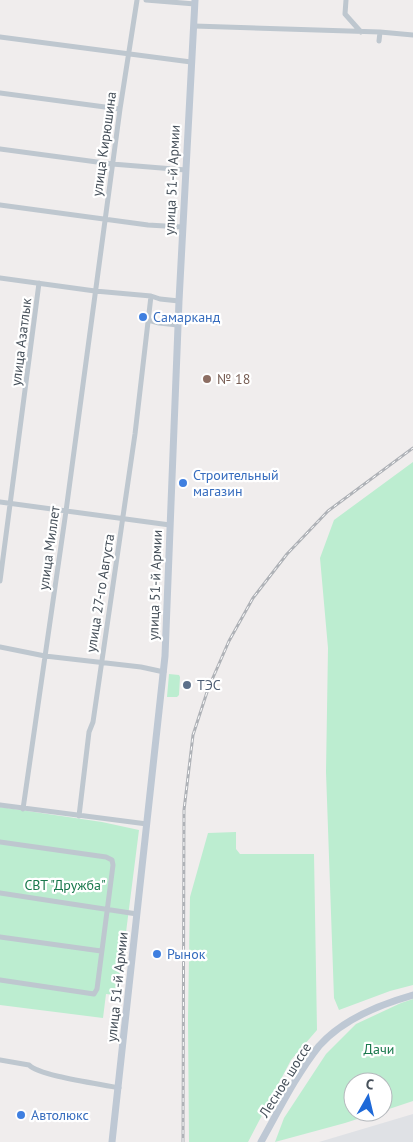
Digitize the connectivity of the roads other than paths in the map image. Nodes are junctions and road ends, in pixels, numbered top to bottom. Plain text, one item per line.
1 (137, 0) edge
2 (146, 0) edge
3 (346, 0) edge
4 (195, 2) edge
5 (194, 26) junction
6 (361, 32) junction
7 (380, 32) junction
8 (413, 36) edge
9 (0, 37) edge
10 (379, 41) dead end
11 (129, 55) junction
12 (191, 62) junction
13 (0, 93) edge
14 (120, 109) junction
15 (0, 149) edge
16 (112, 164) junction
17 (186, 170) junction
18 (0, 205) edge
19 (105, 219) junction
20 (182, 227) junction
21 (0, 278) edge
22 (39, 283) junction
23 (95, 291) junction
24 (151, 296) junction
25 (179, 301) junction
26 (148, 320) junction
27 (178, 325) junction
28 (0, 502) edge
29 (11, 504) junction
30 (66, 511) junction
31 (122, 519) junction
32 (170, 525) junction
33 (0, 581) edge
34 (0, 647) edge
35 (45, 656) junction
36 (101, 663) junction
37 (164, 672) junction
38 (0, 804) edge
39 (23, 809) junction
40 (79, 816) junction
41 (148, 824) junction
42 (0, 842) edge
43 (0, 893) edge
44 (107, 909) junction
45 (137, 914) junction
46 (0, 937) edge
47 (101, 952) junction
48 (0, 980) edge
49 (413, 995) edge
50 (0, 1060) edge
51 (118, 1088) junction
52 (112, 1142) edge
53 (261, 1142) edge

1 - 11 street, улица Кирюшина
2 - 4 street
3 - 6 street
4 - 5 main road, улица 51-й Армии
5 - 6 street
5 - 12 main road, улица 51-й Армии
6 - 7 street
7 - 8 street
7 - 10 street
9 - 11 street
11 - 12 street
11 - 14 street, улица Кирюшина
12 - 17 main road, улица 51-й Армии
13 - 14 street
14 - 16 street, улица Кирюшина
15 - 16 street
16 - 17 street
16 - 19 street, улица Кирюшина
17 - 20 main road, улица 51-й Армии
18 - 19 street
19 - 20 street
19 - 23 street, улица Кирюшина
20 - 25 main road, улица 51-й Армии
21 - 22 street
22 - 23 street
22 - 29 street, улица Азатлык
23 - 24 street
23 - 30 street, улица Миллет
24 - 25 street
24 - 26 street, улица 27-го Августа
25 - 27 main road, улица 51-й Армии
26 - 27 street
26 - 31 street, улица 27-го Августа
27 - 32 main road, улица 51-й Армии
28 - 29 street
29 - 30 street
29 - 33 street, улица Азатлык
30 - 31 street
30 - 35 street, улица Миллет
31 - 32 street
31 - 36 street, улица 27-го Августа
32 - 37 main road, улица 51-й Армии
34 - 35 street
35 - 36 street
35 - 39 street, улица Миллет
36 - 37 street
36 - 40 street, улица 27-го Августа
37 - 41 main road, улица 51-й Армии
38 - 39 street
39 - 40 street
40 - 41 street
41 - 45 main road, улица 51-й Армии
42 - 44 street
43 - 44 street
44 - 45 street
44 - 47 street
45 - 51 main road, улица 51-й Армии
46 - 47 street
47 - 48 street
49 - 53 main road, Лесное шоссе
50 - 51 street
51 - 52 main road, улица 51-й Армии

